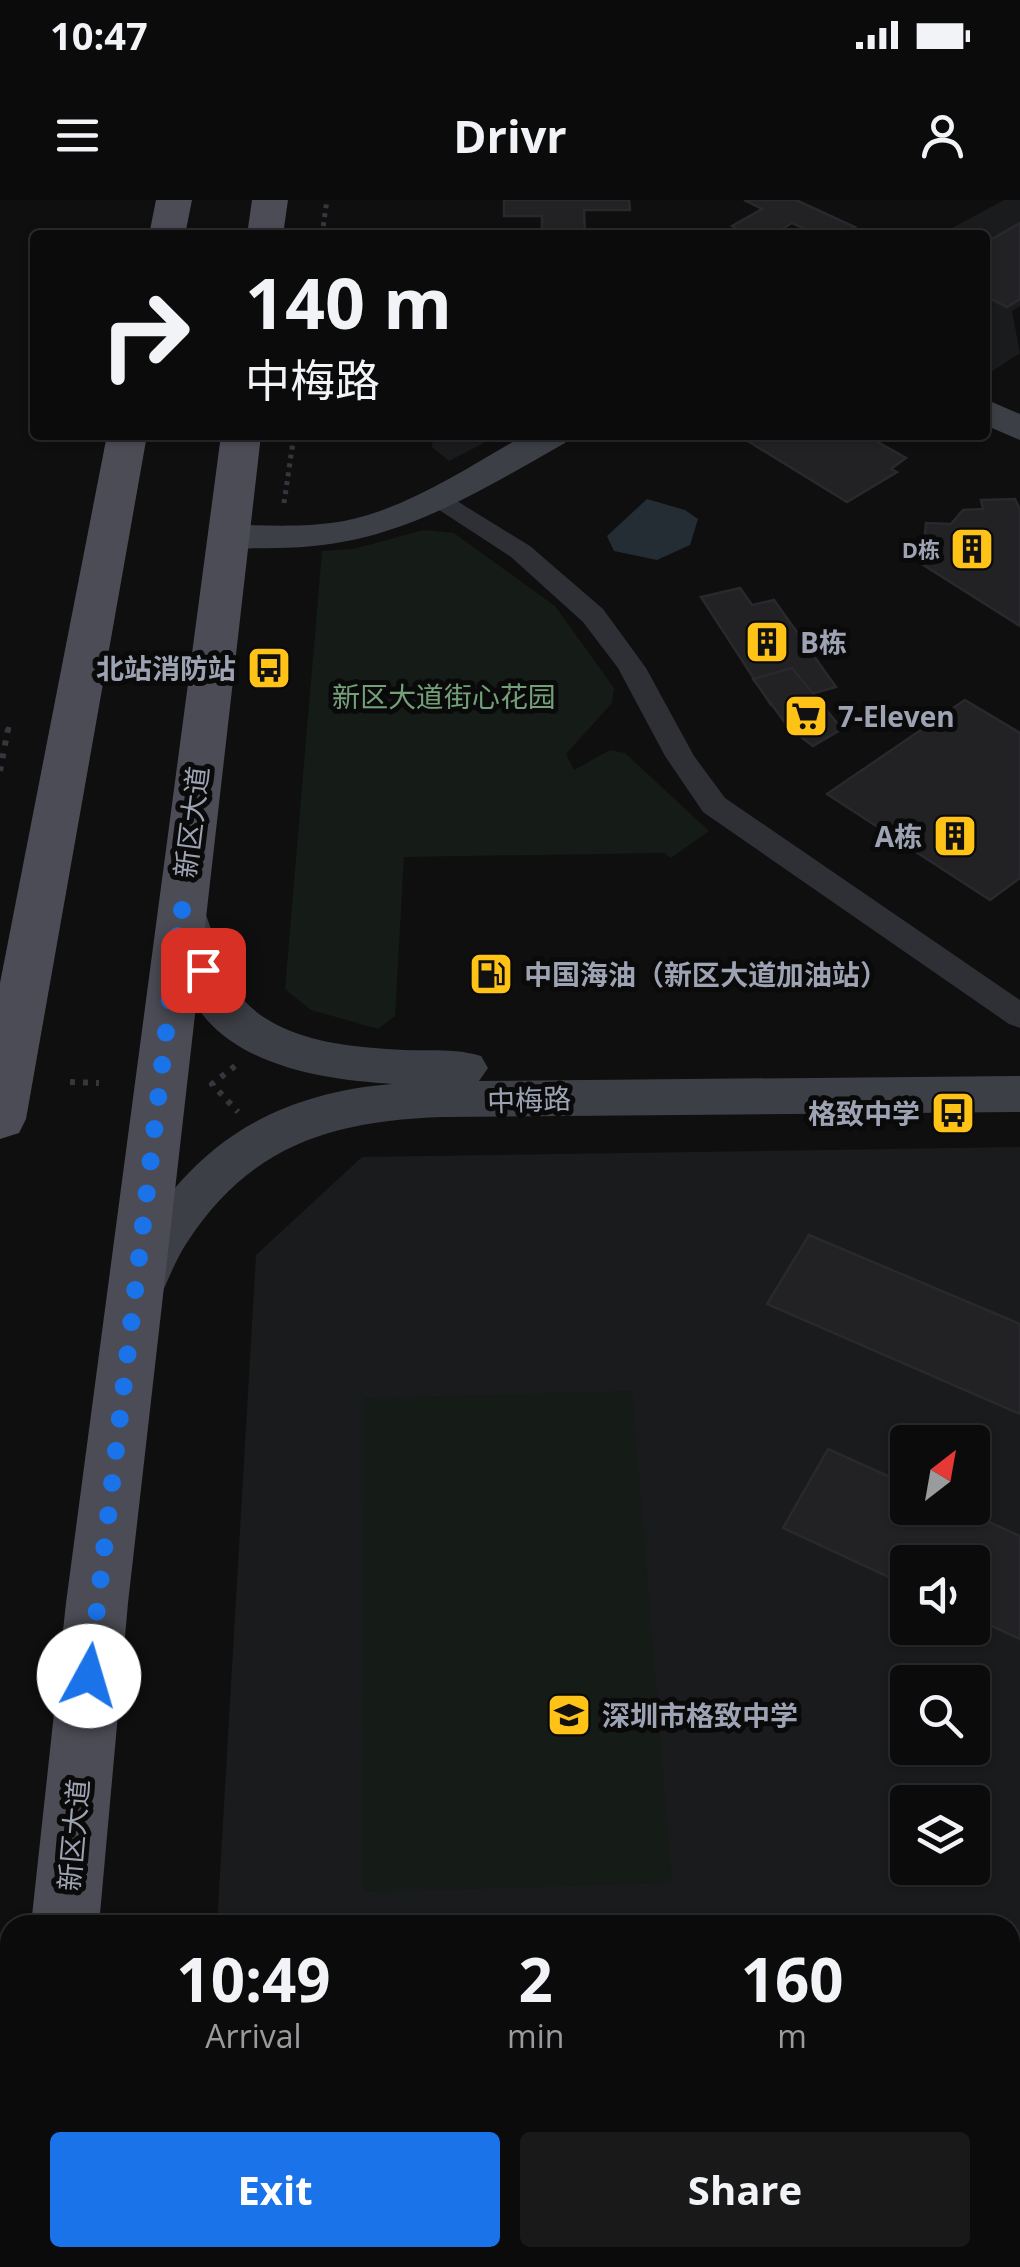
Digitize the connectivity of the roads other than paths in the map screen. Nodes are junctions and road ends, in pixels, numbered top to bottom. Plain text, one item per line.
1 (174, 200) edge
2 (270, 200) edge
3 (168, 230) edge
4 (266, 230) edge
5 (990, 413) edge
6 (1020, 430) edge
7 (126, 440) edge
8 (241, 440) edge
9 (543, 440) edge
10 (439, 498) junction
11 (228, 537) junction
12 (181, 907) junction
13 (1020, 1016) edge
14 (1020, 1059) edge
15 (1020, 1094) edge
16 (0, 1119) edge
17 (132, 1308) junction
18 (66, 1915) edge

1 - 3 main road
2 - 4 main road
5 - 6 main road
7 - 16 main road
8 - 11 main road, 新区大道
9 - 10 main road
10 - 11 main road
10 - 13 street
11 - 12 main road, 新区大道
12 - 14 main road, 中梅路
12 - 17 main road, 新区大道
15 - 17 main road, 中梅路
17 - 18 main road, 新区大道

